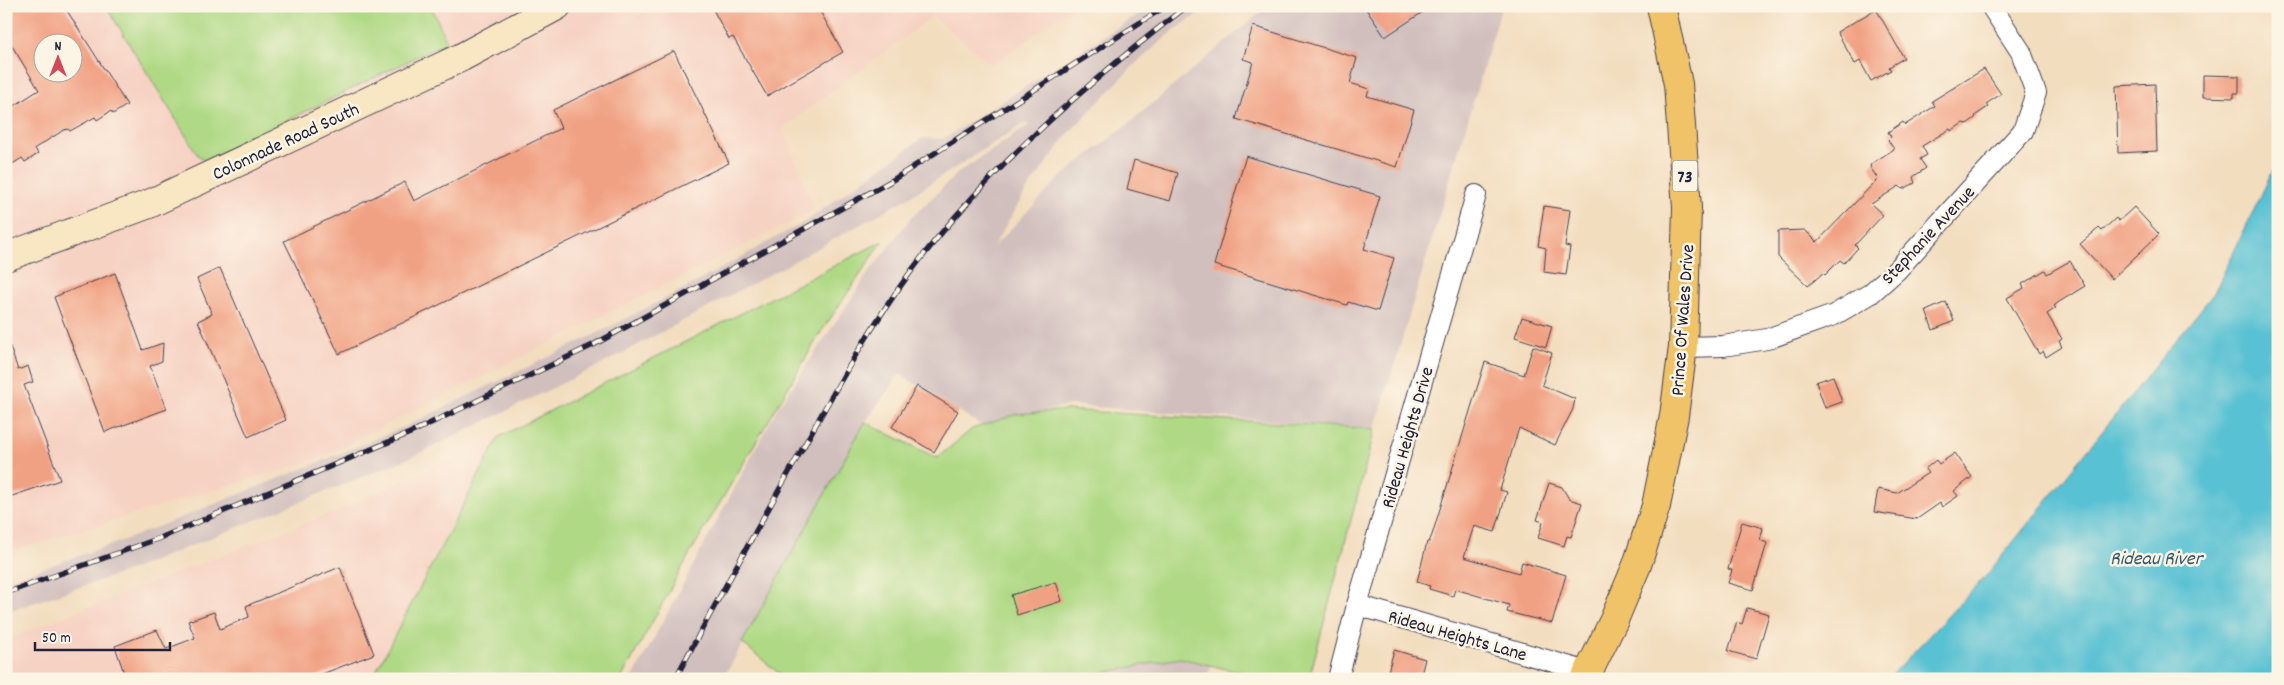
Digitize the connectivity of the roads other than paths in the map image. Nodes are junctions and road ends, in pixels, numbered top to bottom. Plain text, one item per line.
1 (557, 6) edge
2 (1661, 6) edge
3 (1991, 6) edge
4 (1476, 196) dead end
5 (6, 257) edge
6 (1683, 347) junction
7 (1357, 605) junction
8 (1586, 675) edge
9 (1338, 679) edge

1 - 5 street, Colonnade Road South
2 - 6 main road, Prince Of Wales Drive / 73
3 - 6 street, Stephanie Avenue
4 - 7 street, Rideau Heights Drive
6 - 8 main road, Prince Of Wales Drive / 73
7 - 8 street, Rideau Heights Lane
7 - 9 street, Rideau Heights Drive

